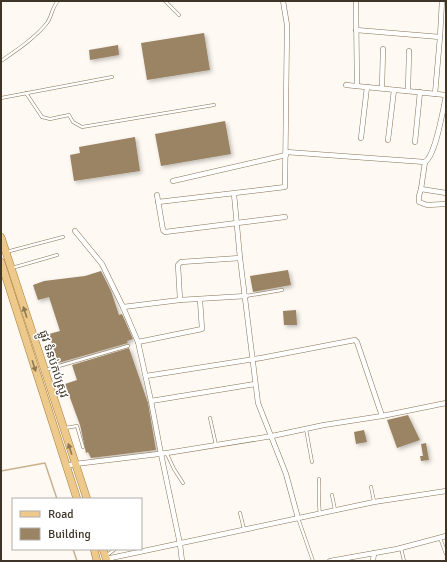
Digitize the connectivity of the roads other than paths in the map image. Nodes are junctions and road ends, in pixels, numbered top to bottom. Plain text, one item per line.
1 (58, 1) edge
2 (165, 1) edge
3 (283, 1) edge
4 (356, 1) edge
5 (442, 1) edge
6 (444, 11) edge
7 (179, 15) dead end
8 (356, 30) junction
9 (440, 37) junction
10 (383, 48) dead end
11 (409, 51) dead end
12 (1, 61) edge
13 (112, 77) dead end
14 (346, 85) dead end
15 (357, 86) junction
16 (367, 87) junction
17 (382, 88) junction
18 (394, 90) junction
19 (408, 91) junction
20 (420, 92) junction
21 (26, 93) junction
22 (436, 94) junction
23 (446, 95) edge
24 (1, 98) edge
25 (214, 105) dead end
26 (361, 138) dead end
27 (388, 140) dead end
28 (415, 142) dead end
29 (286, 154) junction
30 (425, 162) junction
31 (174, 181) dead end
32 (421, 189) junction
33 (446, 193) edge
34 (234, 194) junction
35 (157, 196) dead end
36 (158, 202) junction
37 (446, 204) edge
38 (285, 217) dead end
39 (238, 223) junction
40 (76, 230) dead end
41 (1, 237) edge
42 (63, 237) dead end
43 (6, 252) junction
44 (57, 256) dead end
45 (240, 258) junction
46 (1, 263) edge
47 (11, 268) junction
48 (282, 290) dead end
49 (246, 296) junction
50 (180, 300) junction
51 (200, 300) junction
52 (123, 307) junction
53 (138, 342) junction
54 (128, 346) dead end
55 (253, 359) junction
56 (44, 370) junction
57 (146, 376) junction
58 (255, 384) junction
59 (151, 401) junction
60 (446, 403) edge
61 (382, 416) junction
62 (210, 418) dead end
63 (63, 428) junction
64 (306, 429) junction
65 (272, 436) junction
66 (216, 445) junction
67 (83, 447) dead end
68 (167, 453) junction
69 (161, 454) junction
70 (312, 462) dead end
71 (75, 464) junction
72 (66, 466) junction
73 (319, 479) dead end
74 (183, 483) dead end
75 (371, 486) dead end
76 (446, 491) edge
77 (332, 496) dead end
78 (77, 498) edge
79 (87, 498) edge
80 (374, 502) junction
81 (336, 511) junction
82 (240, 513) dead end
83 (320, 514) junction
84 (298, 518) junction
85 (244, 529) junction
86 (446, 536) edge
87 (440, 538) junction
88 (180, 544) junction
89 (401, 548) junction
90 (94, 550) edge
91 (114, 550) edge
92 (142, 550) edge
93 (374, 553) junction
94 (446, 554) edge
95 (105, 556) edge
96 (98, 561) edge
97 (182, 561) edge
98 (312, 561) edge
99 (330, 561) edge
100 (374, 561) edge
101 (404, 561) edge

1 - 12 lane
2 - 7 lane
3 - 29 street
4 - 8 street
5 - 6 street
6 - 9 street
8 - 9 street
8 - 15 street
9 - 22 street
10 - 17 street
11 - 19 street
13 - 21 lane
14 - 15 street
15 - 16 street
16 - 17 street
16 - 26 street
17 - 18 street
18 - 19 street
18 - 27 street
19 - 20 street
20 - 22 street
20 - 28 street
21 - 24 lane
21 - 25 lane
22 - 23 street
23 - 30 street
29 - 30 street
29 - 31 street
29 - 34 street
30 - 32 street
32 - 33 street
32 - 37 street
34 - 36 street
34 - 39 street
35 - 36 street
36 - 39 street
38 - 39 street
39 - 45 street
40 - 52 street
41 - 43 main road, ផ្លូវ ទំនប់កប់ស្រូវ
42 - 43 lane
43 - 47 main road, ផ្លូវ ទំនប់កប់ស្រូវ
44 - 47 lane
45 - 49 street
45 - 50 street
46 -> 72 main road, ផ្លូវ ទំនប់កប់ស្រូវ
56 -> 47 main road, ផ្លូវ ទំនប់កប់ស្រូវ
48 - 49 lane
49 - 51 street
49 - 55 street
50 - 51 street
50 - 52 street
51 - 53 street
52 - 53 street
53 - 57 street
54 - 56 lane
55 - 57 street
55 - 58 street
55 - 61 street
56 - 63 main road, ផ្លូវ ទំនប់កប់ស្រូវ
57 - 59 street
58 - 59 street
58 - 65 street
59 - 69 street
60 - 61 street
61 - 64 street
62 - 66 lane
63 - 67 lane
71 -> 63 main road, ផ្លូវ ទំនប់កប់ស្រូវ
64 - 65 street
64 - 70 lane
65 - 66 street
65 - 84 street
66 - 68 street
68 - 69 street
68 - 74 lane
69 - 71 street
69 - 88 street
71 - 72 street
71 - 79 main road, ផ្លូវ ទំនប់កប់ស្រូវ
72 - 78 main road, ផ្លូវ ទំនប់កប់ស្រូវ
73 - 83 lane
75 - 80 lane
76 - 80 street
77 - 81 lane
80 - 81 street
81 - 83 street
82 - 85 lane
83 - 84 street
84 - 85 street
84 - 98 lane
85 - 88 street
86 - 87 street
87 - 89 street
87 - 94 lane
88 - 92 street
88 - 97 street
89 - 93 street
89 - 101 lane
90 - 96 main road
91 - 95 lane
92 - 95 street
93 - 99 street
93 - 100 street

